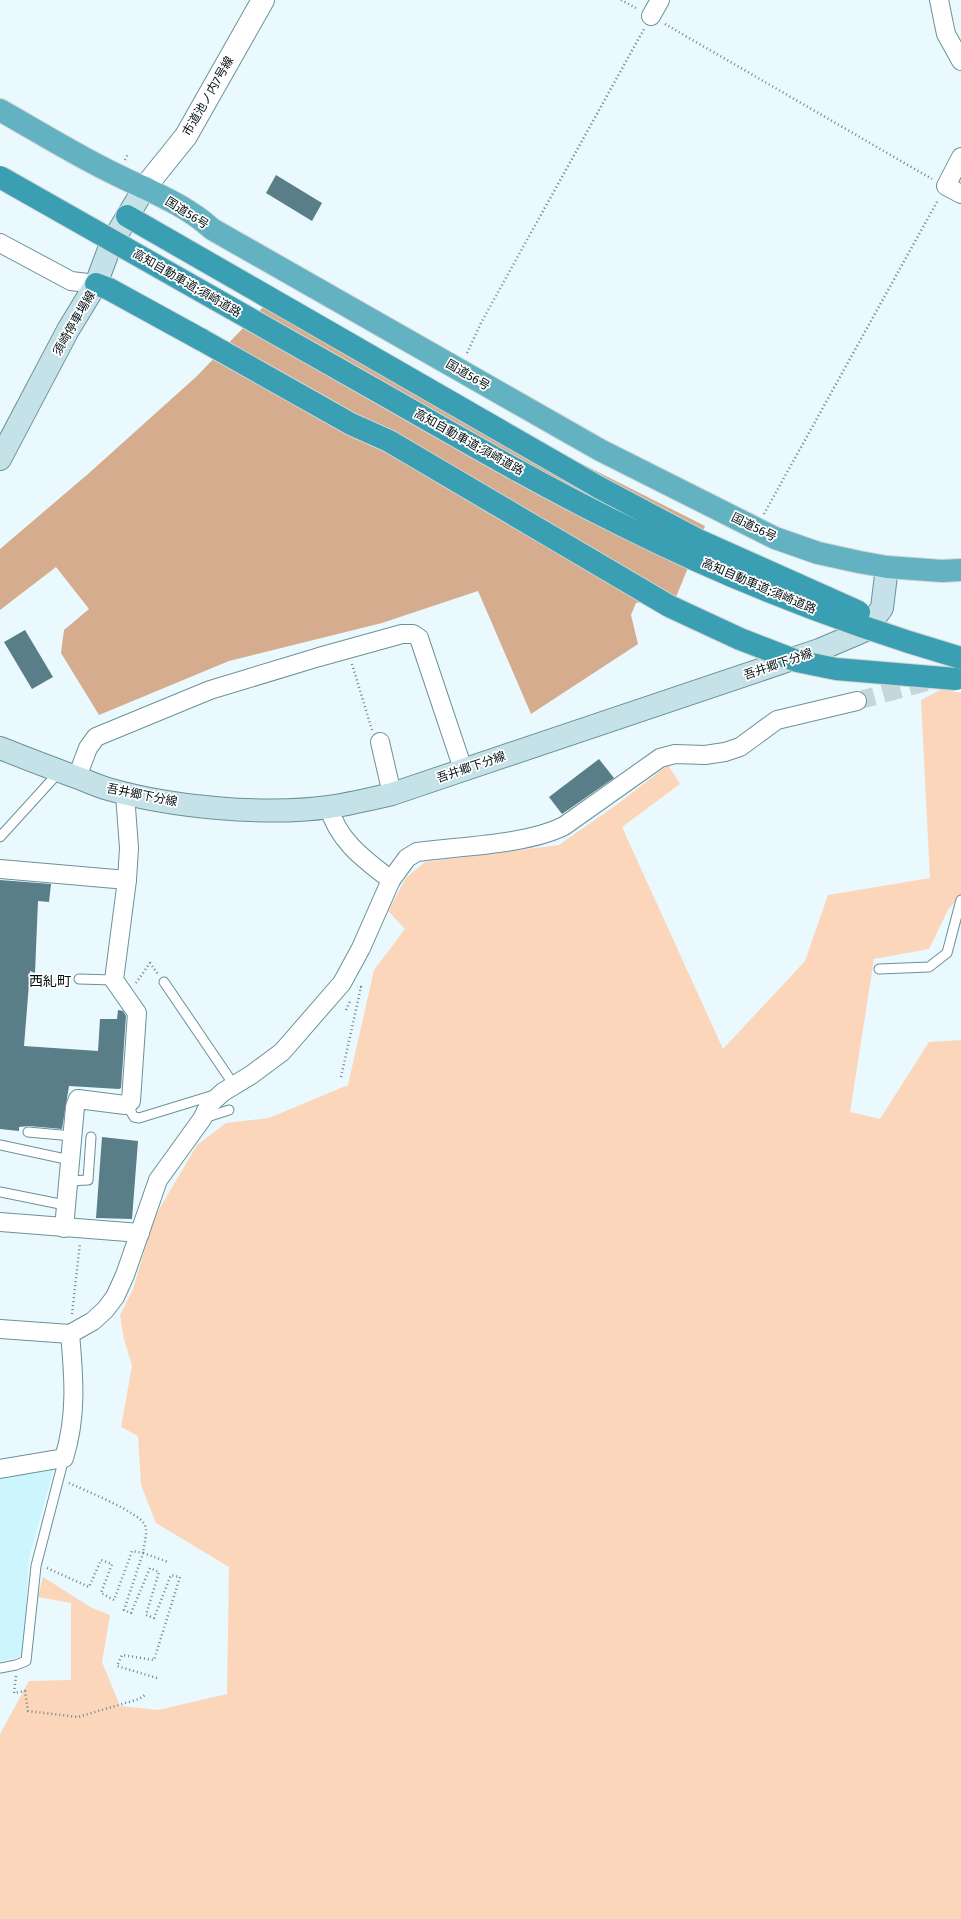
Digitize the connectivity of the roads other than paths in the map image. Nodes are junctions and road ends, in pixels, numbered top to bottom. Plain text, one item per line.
1 (263, 0) edge
2 (660, 0) edge
3 (939, 0) edge
4 (651, 16) road end
5 (961, 61) edge
6 (0, 110) edge
7 (961, 157) edge
8 (0, 177) edge
9 (145, 188) junction
10 (953, 190) edge
11 (127, 216) junction
12 (0, 242) edge
13 (96, 284) junction
14 (0, 459) edge
15 (887, 567) junction
16 (961, 570) edge
17 (961, 647) edge
18 (961, 658) edge
19 (959, 680) edge
20 (857, 701) tunnel mouth
21 (380, 742) road end
22 (0, 748) edge
23 (463, 769) junction
24 (69, 774) junction
25 (125, 794) junction
26 (392, 794) junction
27 (329, 807) junction
28 (0, 837) edge
29 (0, 869) edge
30 (127, 880) junction
31 (391, 880) junction
32 (961, 900) edge
33 (879, 969) dead end
34 (79, 979) dead end
35 (114, 980) junction
36 (164, 982) road end
37 (229, 1088) junction
38 (131, 1101) junction
39 (229, 1110) dead end
40 (202, 1119) junction
41 (28, 1132) dead end
42 (72, 1136) junction
43 (91, 1137) dead end
44 (0, 1145) edge
45 (70, 1160) junction
46 (68, 1181) junction
47 (0, 1192) edge
48 (65, 1205) junction
49 (0, 1222) edge
50 (64, 1228) junction
51 (140, 1233) junction
52 (0, 1329) edge
53 (70, 1334) junction
54 (64, 1458) junction
55 (0, 1469) edge
56 (0, 1668) edge

1 - 9 street, 市道池ノ内7号線
2 - 4 street
3 - 5 street
6 - 9 highway, 国道56号
7 - 10 street
8 - 18 highway, 高知自動車道;須崎道路, bridge
9 - 11 main road, 須崎停車場線
9 - 15 highway, 国道56号
11 - 13 main road, 須崎停車場線
11 - 17 highway, bridge
12 - 13 street
13 - 14 main road, 須崎停車場線
13 - 19 highway, bridge
15 - 16 highway, 国道56号
15 - 23 main road, 吾井郷下分線
20 - 31 street
21 - 26 street
22 - 24 main road, 吾井郷下分線
23 - 24 street
23 - 26 main road, 吾井郷下分線
24 - 25 main road, 吾井郷下分線
24 - 28 lane
25 - 27 main road, 吾井郷下分線
25 - 30 street
26 - 27 main road, 吾井郷下分線
27 - 31 street
29 - 30 street
30 - 35 street
31 - 37 street
32 - 33 lane
34 - 35 lane
35 - 38 street
36 - 37 lane
37 - 38 lane
37 - 40 street
38 - 42 street
39 - 40 lane
40 - 51 street
41 - 42 lane
42 - 45 street
43 - 46 lane
44 - 45 lane
45 - 46 street
46 - 48 street
47 - 48 lane
48 - 50 street
49 - 50 street
50 - 51 street
51 - 53 street
52 - 53 street
53 - 54 street
54 - 55 street
54 - 56 lane

